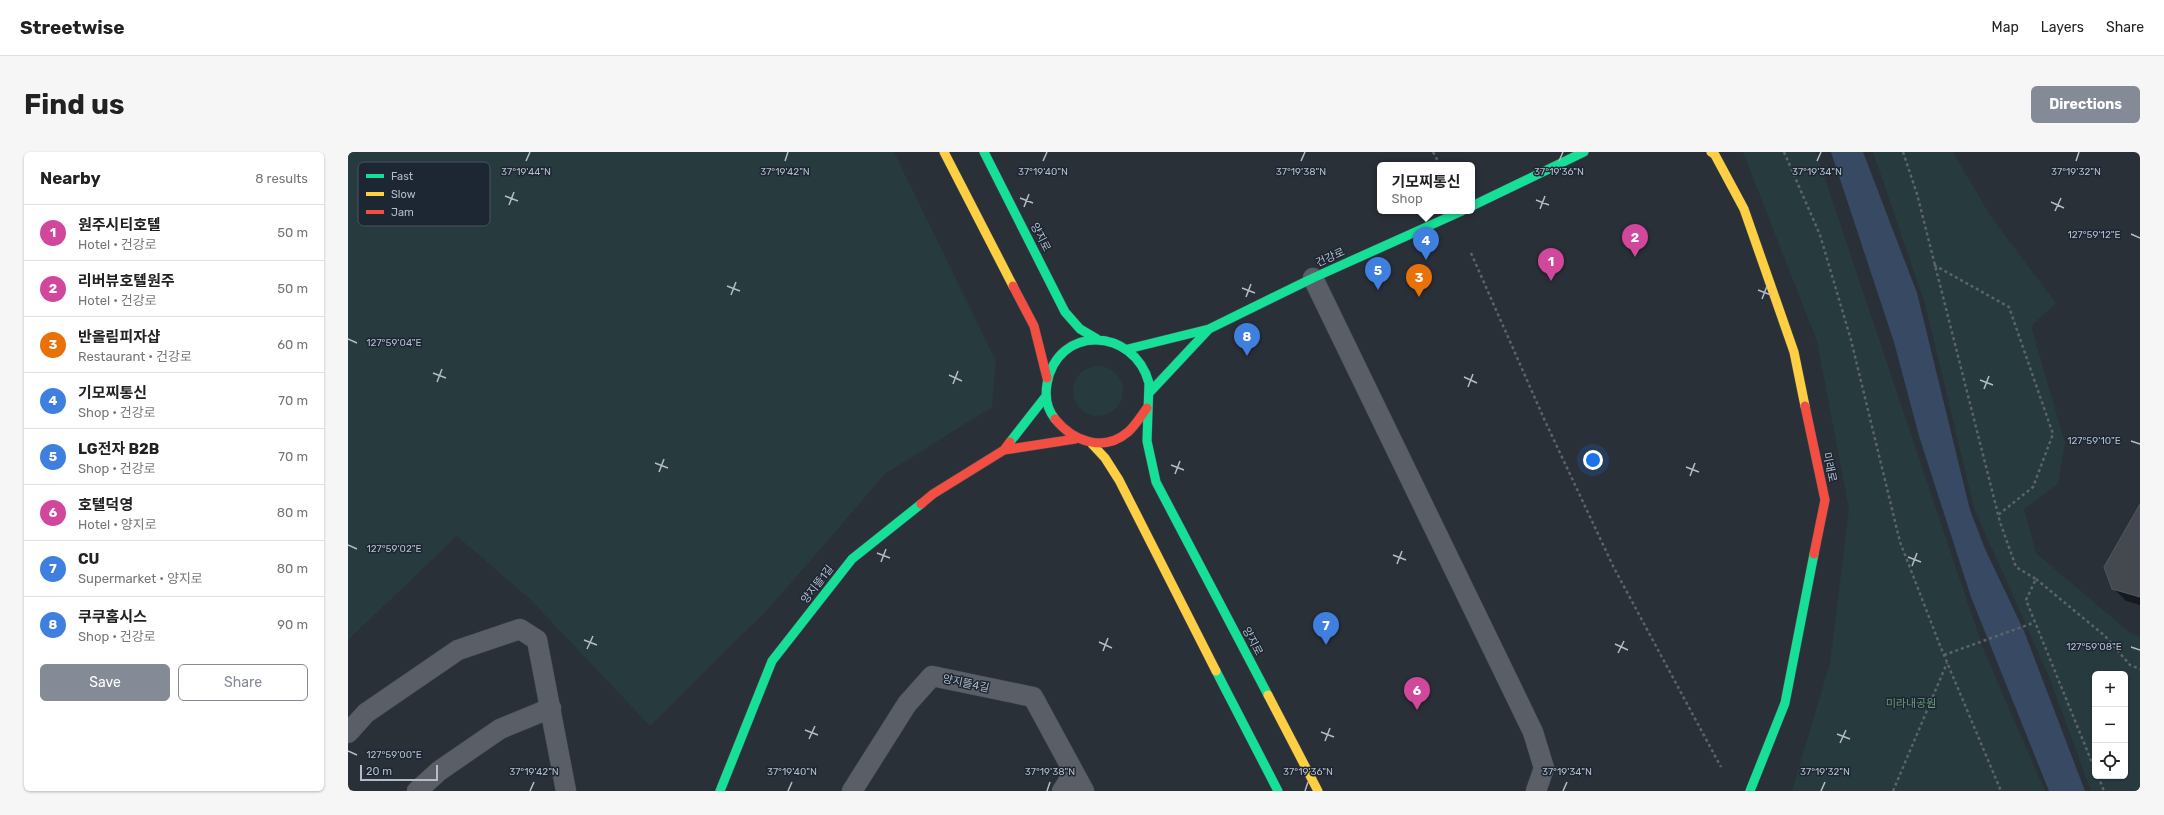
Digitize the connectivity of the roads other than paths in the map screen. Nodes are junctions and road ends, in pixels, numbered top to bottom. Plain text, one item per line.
1 (944, 152) edge
2 (984, 152) edge
3 (1584, 152) edge
4 (1714, 153) edge
5 (1475, 205) edge
6 (1455, 214) edge
7 (1313, 278) junction
8 (1209, 329) junction
9 (1097, 339) junction
10 (1128, 349) junction
11 (1047, 378) junction
12 (1150, 392) junction
13 (1046, 396) junction
14 (1147, 408) junction
15 (1075, 439) junction
16 (1092, 444) junction
17 (1004, 450) junction
18 (551, 708) junction
19 (348, 733) edge
20 (1074, 773) junction
21 (417, 791) edge
22 (566, 791) edge
23 (720, 791) edge
24 (852, 791) edge
25 (1062, 791) edge
26 (1084, 791) edge
27 (1278, 791) edge
28 (1318, 791) edge
29 (1536, 791) edge
30 (1750, 791) edge

1 - 11 street
2 - 9 street, 양지로
3 - 5 street
4 - 30 street, 미래로
6 - 7 street, 건강로
7 - 8 street, 건강로
7 - 29 street
8 - 10 street
8 - 12 street
9 - 10 street
9 - 11 street
10 - 12 street
11 - 13 street
12 - 14 street
13 - 15 street
13 - 17 street
14 - 16 street
14 - 28 street, 양지로
15 - 16 street
15 - 17 street
16 - 27 street
17 - 23 street, 양지뜰1길
18 - 19 street
18 - 21 street
18 - 22 street
20 - 24 street, 양지뜰4길
20 - 25 street
20 - 26 street, 양지뜰4길

